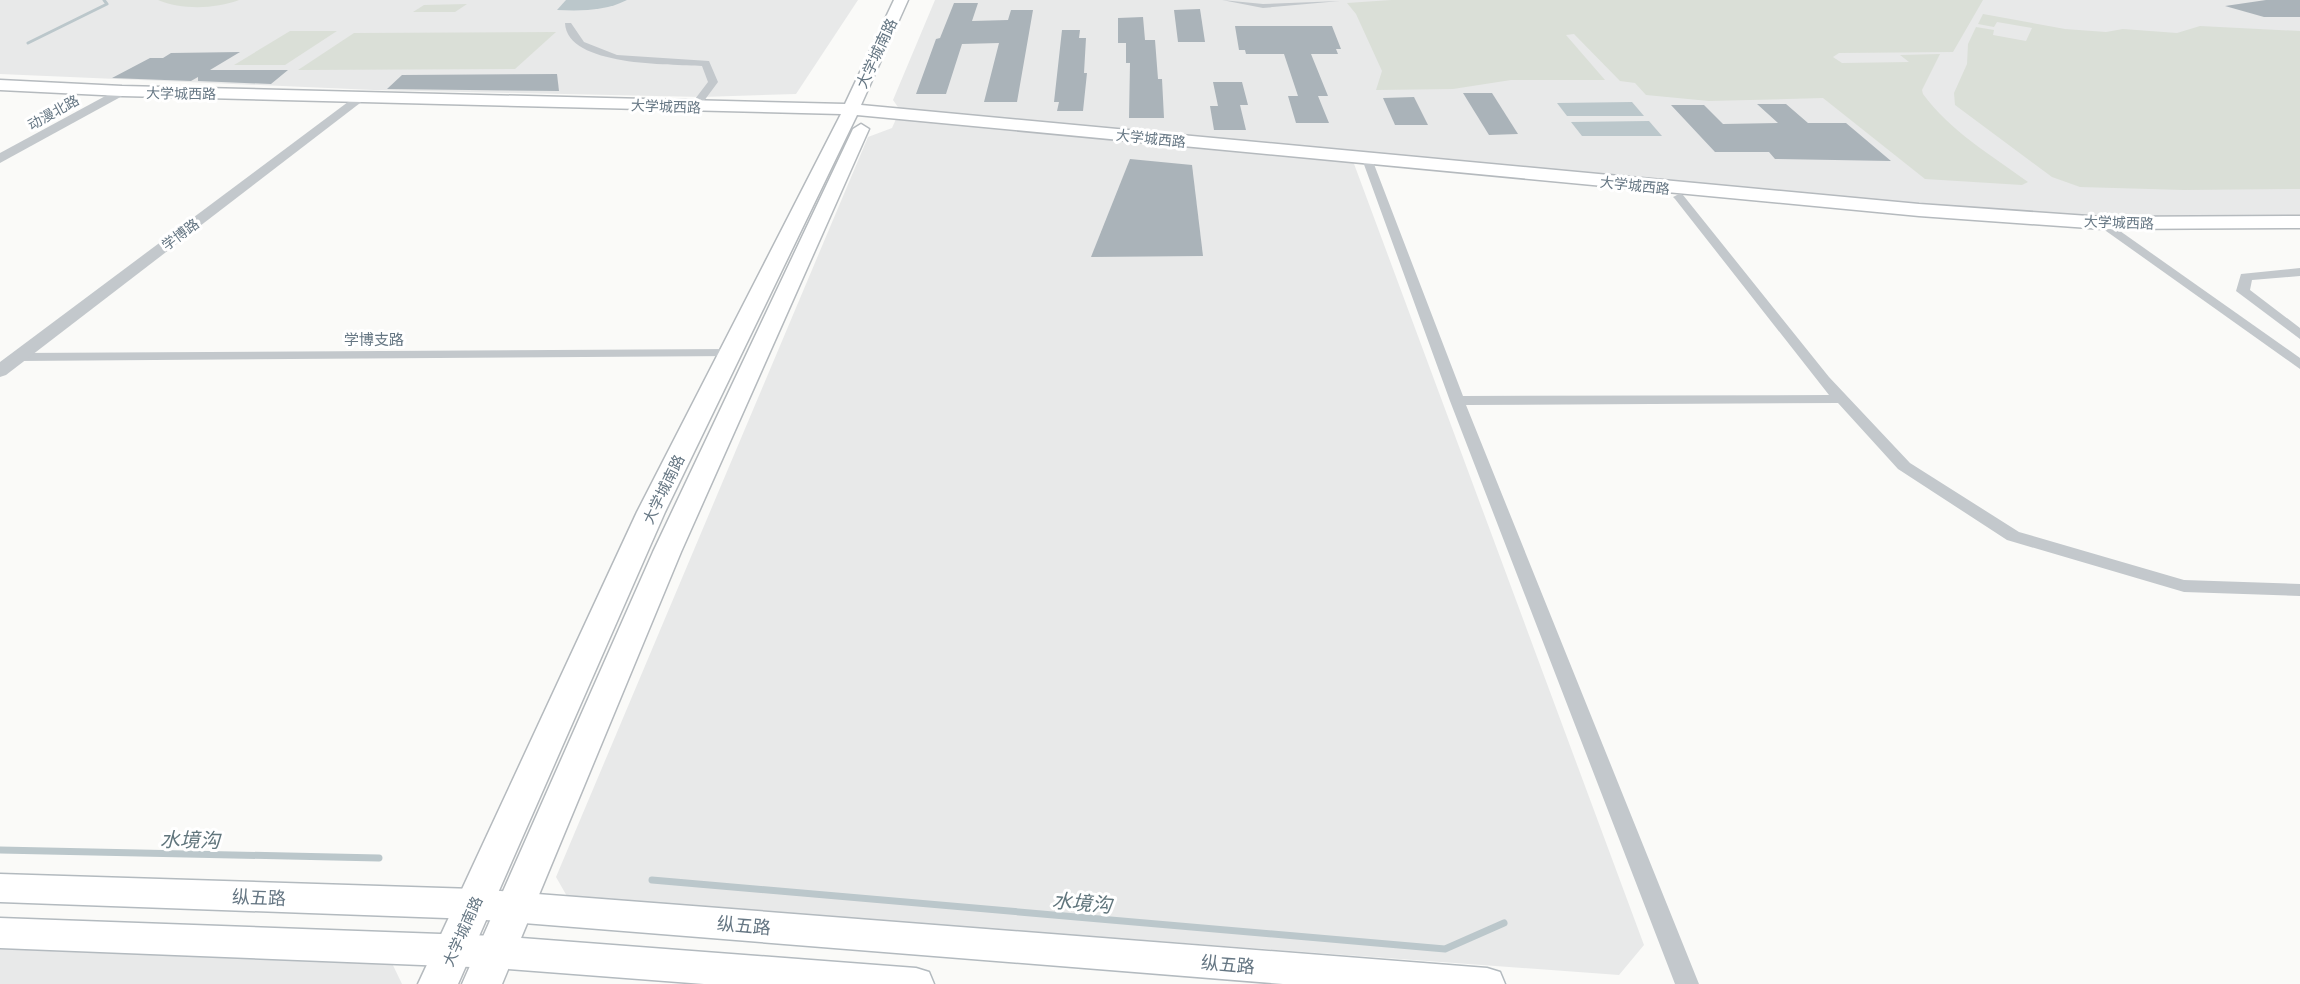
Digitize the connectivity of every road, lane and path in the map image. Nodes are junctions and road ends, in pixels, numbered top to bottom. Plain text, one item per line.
1 (901, 0) edge
2 (918, 0) edge
3 (1226, 0) edge
4 (1336, 1) edge
5 (568, 25) dead end
6 (0, 85) edge
7 (0, 90) edge
8 (117, 94) junction
9 (356, 100) junction
10 (694, 107) junction
11 (858, 114) junction
12 (0, 159) edge
13 (1369, 163) junction
14 (1679, 197) junction
15 (2300, 222) edge
16 (2108, 227) junction
17 (2300, 231) edge
18 (2300, 272) edge
19 (2300, 335) edge
20 (730, 353) junction
21 (18, 357) junction
22 (2300, 365) edge
23 (0, 371) edge
24 (1842, 399) junction
25 (1457, 401) junction
26 (2300, 590) edge
27 (0, 888) edge
28 (474, 904) junction
29 (516, 907) junction
30 (0, 933) edge
31 (453, 950) junction
32 (496, 952) junction
33 (438, 984) edge
34 (482, 984) edge
35 (916, 984) edge
36 (1486, 984) edge
37 (1687, 984) edge

1 - 11 main road, 大学城南路
2 - 11 main road, 大学城南路
3 - 4 street
5 - 10 street
6 - 8 main road, 大学城西路
7 - 8 main road, 大学城西路
8 - 9 main road, 大学城西路
8 - 12 street, 动漫北路
9 - 10 main road, 大学城西路
9 - 11 main road, 大学城西路
9 - 21 street, 学博路
10 - 11 main road, 大学城西路
11 - 13 main road, 大学城西路
11 - 20 main road, 大学城南路
11 - 29 main road, 大学城南路
13 - 14 main road, 大学城西路
13 - 16 main road, 大学城西路
13 - 25 street
14 - 16 main road, 大学城西路
14 - 24 street
15 - 16 main road, 大学城西路
16 - 17 main road, 大学城西路
16 - 22 street
18 - 19 street
20 - 21 street, 学博支路
20 - 28 main road, 大学城南路
21 - 23 street, 学博路
24 - 25 street
24 - 26 street
25 - 37 street
27 - 28 main road, 纵五路
28 - 29 main road, 纵五路
28 - 31 main road, 大学城南路
29 - 32 main road, 大学城南路
29 - 36 main road, 纵五路
30 - 31 main road
31 - 32 main road
31 - 33 main road, 大学城南路
32 - 34 main road, 大学城南路
32 - 35 main road

